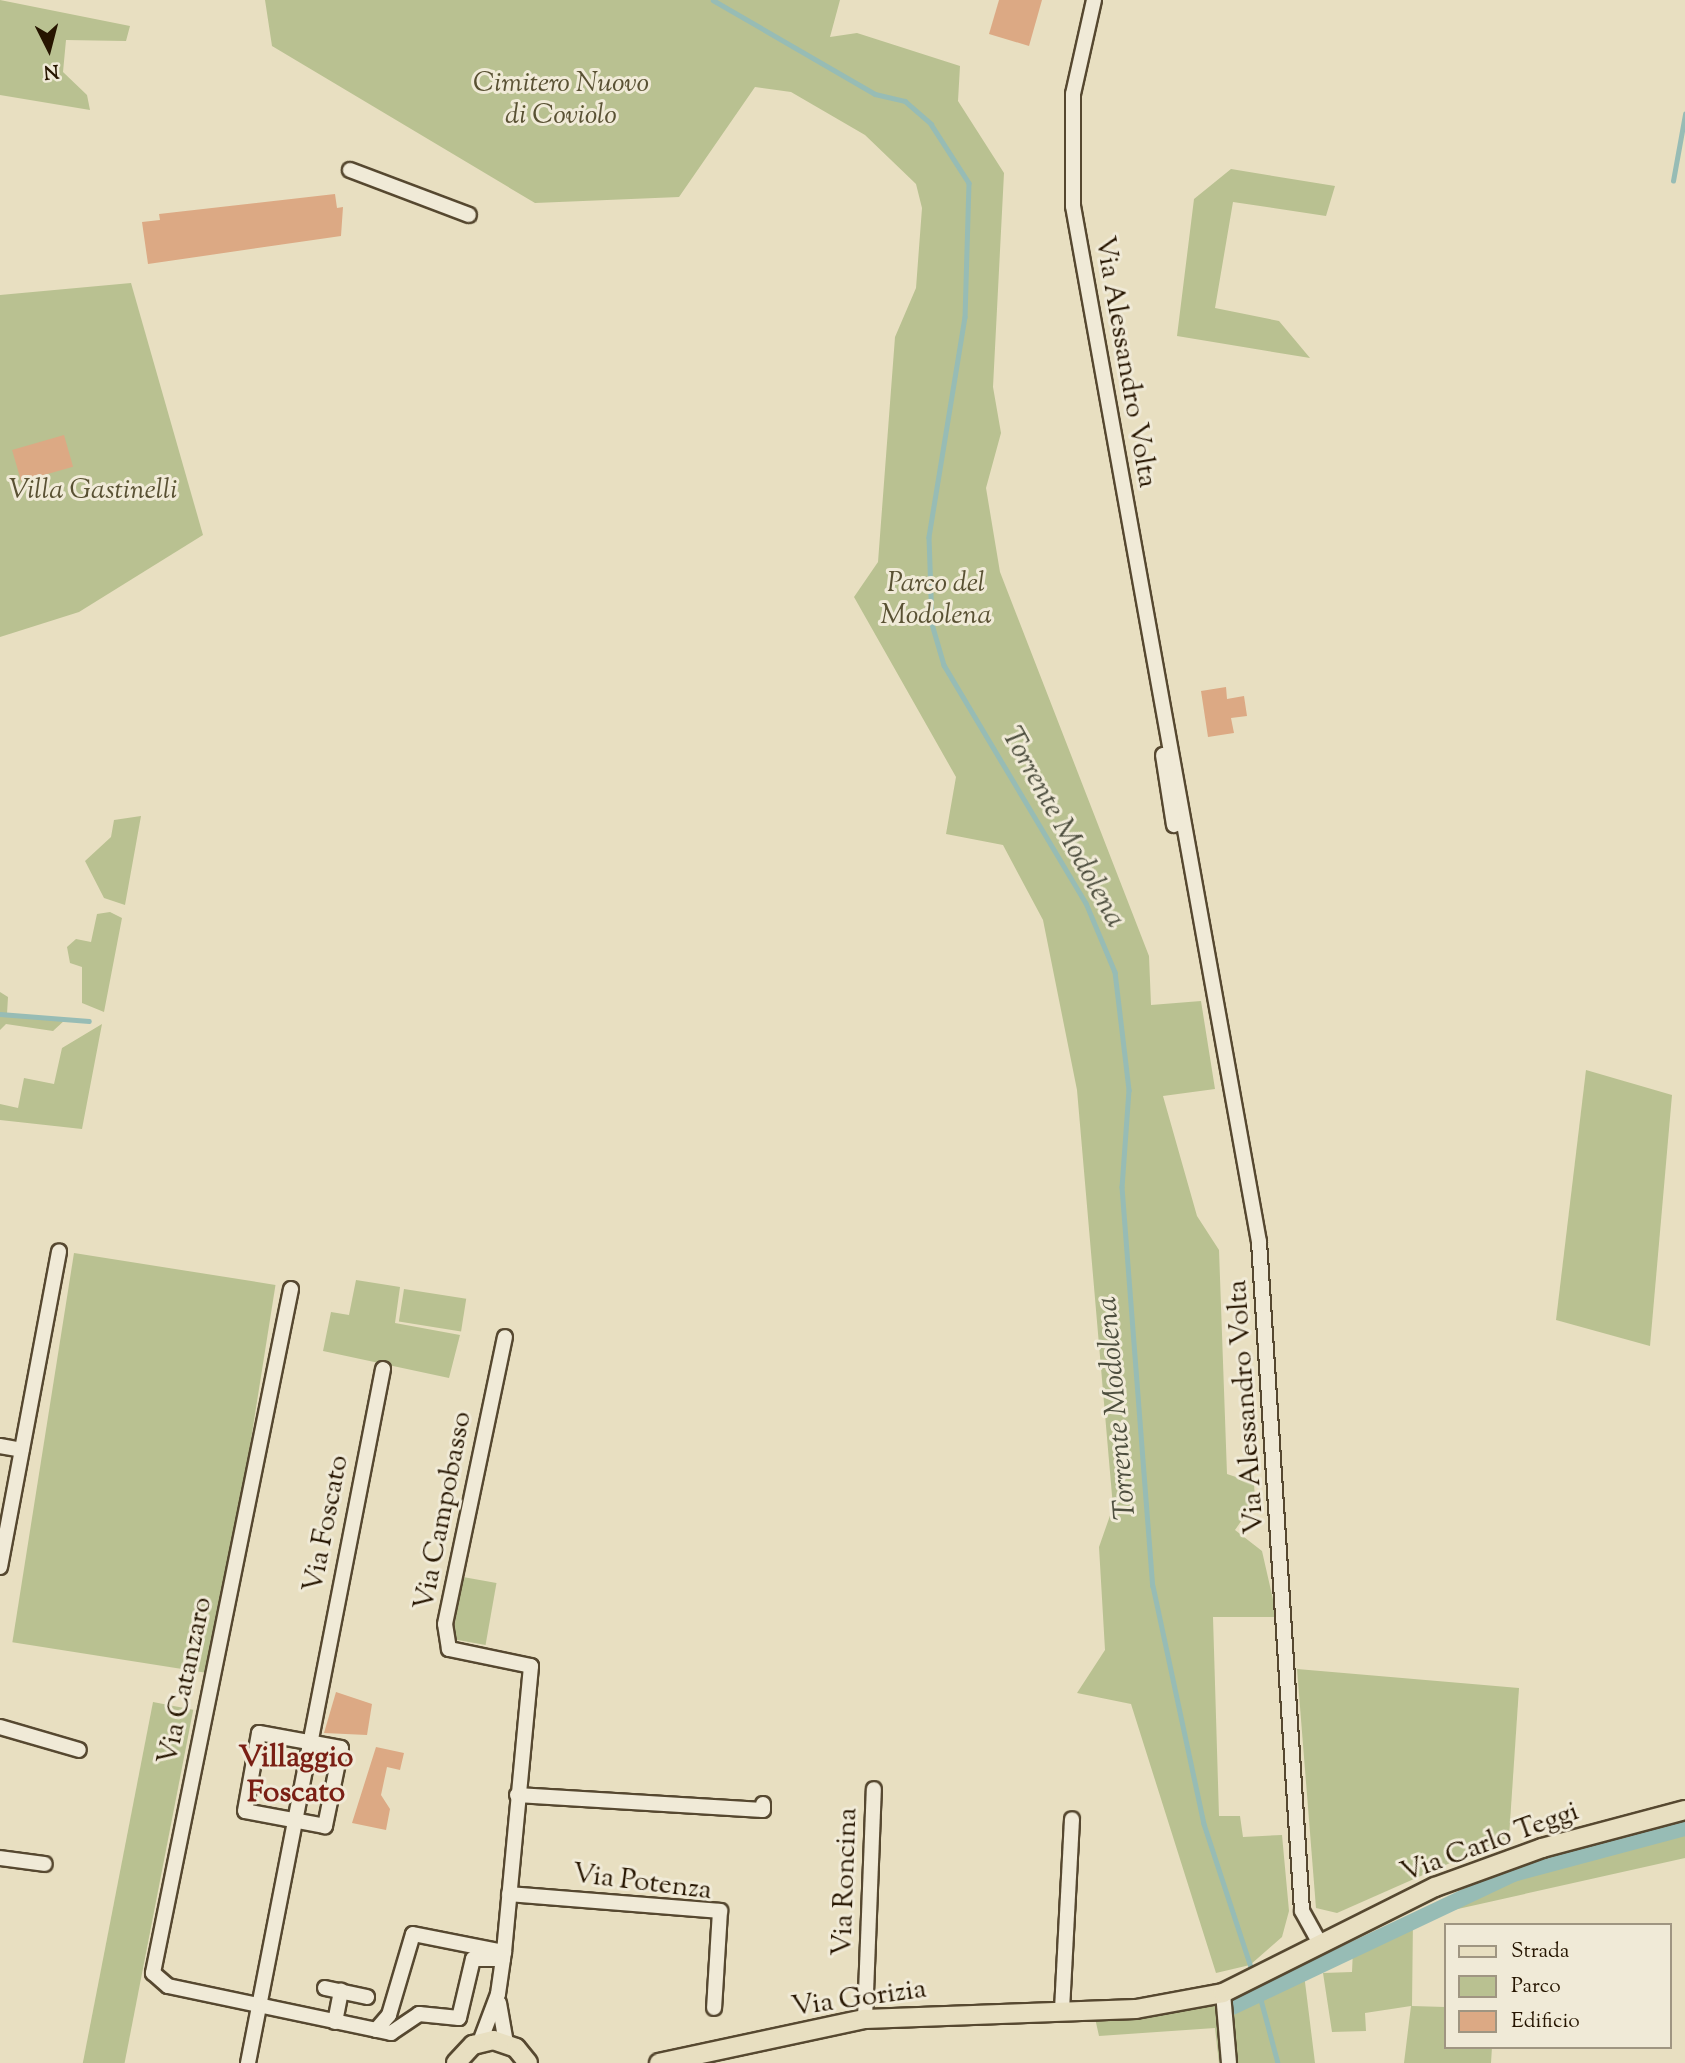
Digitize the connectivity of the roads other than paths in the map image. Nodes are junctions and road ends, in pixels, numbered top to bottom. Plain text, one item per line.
1 (1094, 0) edge
2 (350, 170) dead end
3 (469, 215) dead end
4 (59, 1251) dead end
5 (290, 1289) dead end
6 (505, 1337) dead end
7 (383, 1369) dead end
8 (0, 1446) edge
9 (22, 1450) junction
10 (0, 1567) edge
11 (0, 1727) edge
12 (309, 1742) junction
13 (79, 1750) dead end
14 (874, 1789) dead end
15 (517, 1795) junction
16 (763, 1804) dead end
17 (1685, 1810) edge
18 (1072, 1819) dead end
19 (295, 1820) junction
20 (0, 1858) edge
21 (45, 1864) dead end
22 (509, 1894) junction
23 (1320, 1944) junction
24 (474, 1953) junction
25 (504, 1956) junction
26 (325, 1988) dead end
27 (341, 1991) junction
28 (1229, 1992) junction
29 (498, 1994) junction
30 (367, 1997) dead end
31 (257, 2007) junction
32 (714, 2008) dead end
33 (1062, 2010) junction
34 (865, 2019) junction
35 (335, 2022) junction
36 (376, 2031) junction
37 (480, 2042) junction
38 (506, 2043) junction
39 (662, 2062) edge
40 (248, 2063) edge
41 (456, 2063) edge
42 (528, 2063) edge
43 (642, 2063) edge
44 (1228, 2063) edge

1 - 23 street, Via Alessandro Volta
2 - 3 street
4 - 9 street
5 - 31 street, Via Catanzaro
6 - 15 street, Via Campobasso
7 - 12 street, Via Foscato
8 - 9 street
9 - 10 street
11 - 13 street
12 - 19 street, Via Foscato
12 - 19 street
12 - 19 street
14 - 34 street, Via Roncina
15 - 16 street
15 - 22 street, Via Campobasso
17 - 23 main road, Via Carlo Teggi
18 - 33 street
19 - 31 street, Via Foscato
20 - 21 street
22 - 25 street, Via Campobasso
22 - 32 street, Via Potenza
23 - 28 main road, Via Gorizia
24 - 25 street
24 - 36 street
24 - 36 street
25 - 29 street, Via Campobasso
26 - 27 street
27 - 30 street
27 - 35 street
28 - 33 main road, Via Gorizia
28 - 44 street
29 - 37 street, Via Campobasso
29 - 38 street, Via Campobasso
31 - 35 street
31 - 40 street, Via Foscato
33 - 34 main road, Via Gorizia
34 - 39 main road, Via Gorizia
35 - 36 street
37 - 38 main road
37 - 41 main road
38 - 42 main road
39 - 43 main road, Via Gorizia

